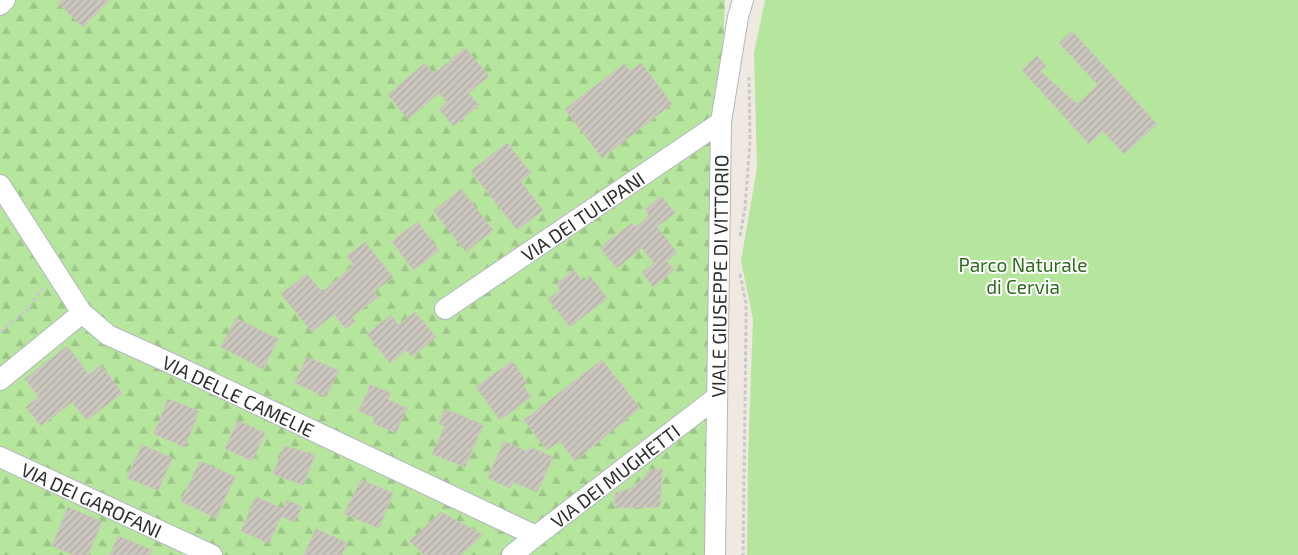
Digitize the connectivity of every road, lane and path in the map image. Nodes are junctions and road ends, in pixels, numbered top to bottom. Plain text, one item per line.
1 (5, 0) edge
2 (743, 0) edge
3 (0, 5) edge
4 (750, 72) dead end
5 (720, 122) junction
6 (0, 185) edge
7 (740, 241) dead end
8 (739, 267) dead end
9 (45, 286) dead end
10 (444, 309) dead end
11 (82, 313) junction
12 (0, 332) edge
13 (0, 380) edge
14 (717, 397) junction
15 (0, 457) edge
16 (536, 536) junction
17 (212, 555) edge
18 (512, 555) edge
19 (715, 555) edge
20 (743, 555) edge

1 - 3 street
2 - 5 street, VIALE GIUSEPPE DI VITTORIO
4 - 7 path
5 - 10 street, VIA DEI TULIPANI
5 - 14 street, VIALE GIUSEPPE DI VITTORIO
6 - 11 street, VIA DELLE CAMELIE
8 - 20 path
9 - 12 path
11 - 13 street
11 - 16 street, VIA DELLE CAMELIE
14 - 16 street, VIA DEI MUGHETTI
14 - 19 street, VIALE GIUSEPPE DI VITTORIO
15 - 17 street, VIA DEI GAROFANI
16 - 18 street, VIA DEI MUGHETTI

